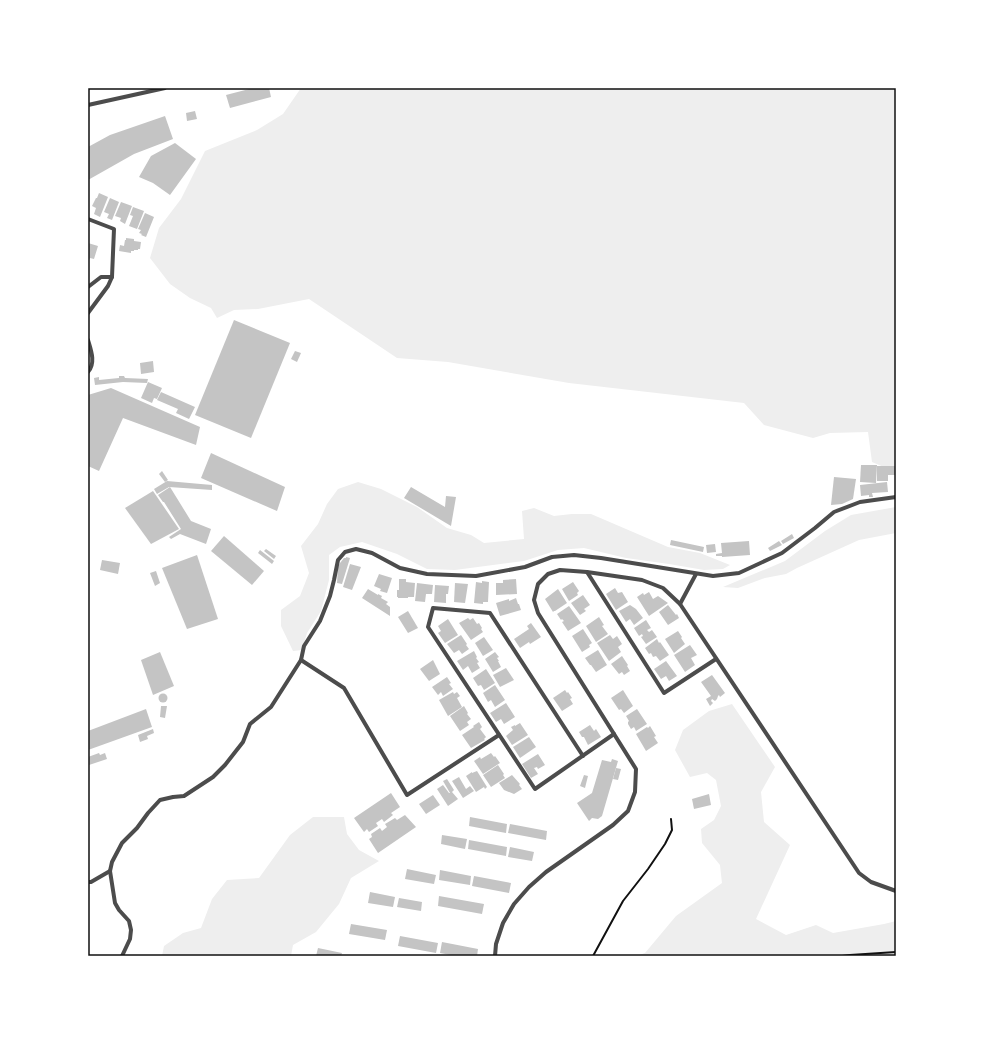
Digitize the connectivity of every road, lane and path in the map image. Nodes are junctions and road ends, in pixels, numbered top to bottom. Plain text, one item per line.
1 (165, 88) edge
2 (88, 105) edge
3 (88, 219) edge
4 (112, 277) junction
5 (88, 287) edge
6 (88, 313) edge
7 (88, 340) edge
8 (88, 372) edge
9 (896, 497) edge
10 (587, 572) junction
11 (696, 574) junction
12 (680, 604) junction
13 (716, 659) junction
14 (301, 660) junction
15 (614, 734) junction
16 (499, 735) junction
17 (583, 756) junction
18 (671, 819) dead end
19 (110, 871) junction
20 (88, 882) edge
21 (896, 891) edge
22 (896, 952) edge
23 (122, 956) edge
24 (495, 956) edge
25 (593, 956) edge
26 (842, 956) edge

1 - 2 street
3 - 4 street
4 - 5 street
4 - 6 street
7 - 8 street
9 - 11 street
10 - 12 street
10 - 13 street
10 - 15 street
11 - 12 street
11 - 14 street
12 - 13 street
13 - 21 street
14 - 16 street
14 - 19 street
15 - 17 street
15 - 24 street
16 - 17 street
16 - 17 street
18 - 25 path
19 - 20 street
19 - 23 street
22 - 26 path

